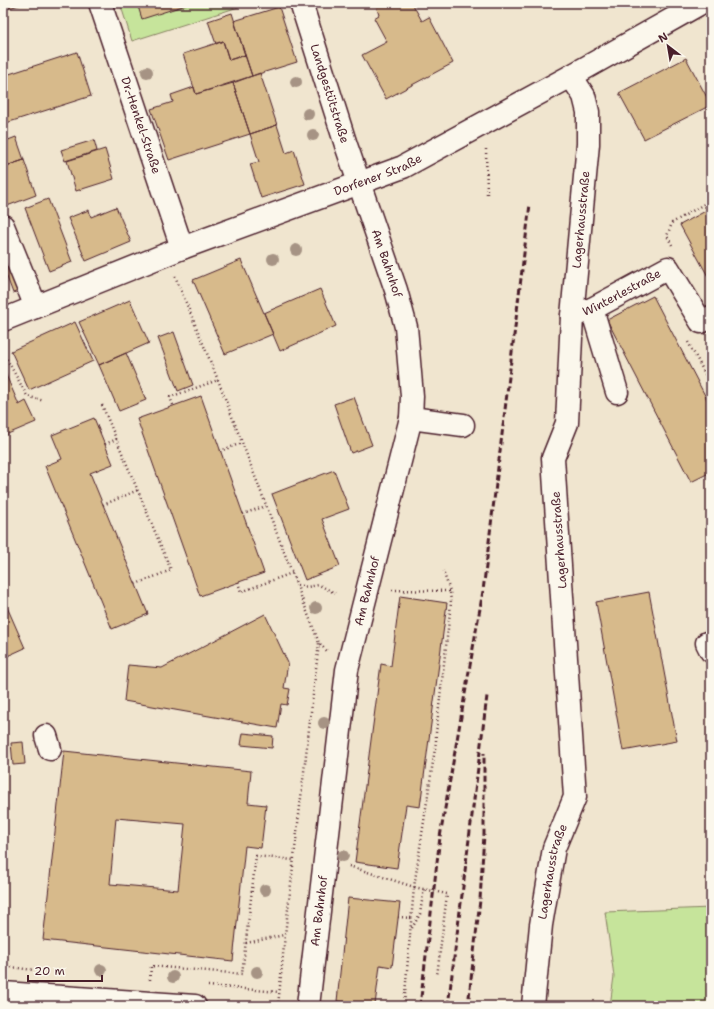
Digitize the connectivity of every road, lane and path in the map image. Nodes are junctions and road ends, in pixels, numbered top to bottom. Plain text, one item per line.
1 (100, 3) edge
2 (301, 3) edge
3 (701, 3) edge
4 (571, 76) junction
5 (486, 148) dead end
6 (360, 184) junction
7 (486, 194) dead end
8 (708, 210) dead end
9 (3, 226) edge
10 (174, 252) junction
11 (668, 268) junction
12 (36, 307) junction
13 (592, 309) junction
14 (5, 313) edge
15 (572, 316) junction
16 (706, 320) edge
17 (3, 352) edge
18 (218, 380) junction
19 (711, 385) edge
20 (618, 392) dead end
21 (44, 401) dead end
22 (102, 404) dead end
23 (173, 406) dead end
24 (411, 418) junction
25 (462, 425) dead end
26 (117, 439) junction
27 (242, 443) junction
28 (105, 444) dead end
29 (220, 451) dead end
30 (138, 490) junction
31 (103, 505) dead end
32 (266, 506) junction
33 (243, 514) dead end
34 (443, 570) dead end
35 (292, 573) junction
36 (238, 582) dead end
37 (136, 584) dead end
38 (297, 585) junction
39 (392, 590) dead end
40 (450, 591) junction
41 (335, 593) dead end
42 (319, 643) junction
43 (347, 670) junction
44 (293, 860) junction
45 (349, 866) dead end
46 (414, 887) junction
47 (424, 888) junction
48 (398, 917) dead end
49 (412, 918) junction
50 (411, 930) junction
51 (289, 932) dead end
52 (285, 933) junction
53 (246, 943) junction
54 (3, 966) edge
55 (38, 970) dead end
56 (437, 976) dead end
57 (143, 981) dead end
58 (150, 981) junction
59 (158, 982) dead end
60 (203, 986) dead end
61 (279, 992) junction
62 (13, 998) edge
63 (195, 1006) edge
64 (278, 1006) edge
65 (308, 1006) edge
66 (404, 1006) edge
67 (533, 1006) edge

1 - 10 street, Dr.-Henkel-Straße
2 - 6 street, Landgestütstraße
3 - 4 street, Dorfener Straße
4 - 6 street, Dorfener Straße
4 - 15 street, Lagerhausstraße
5 - 7 path
6 - 10 street, Dorfener Straße
6 - 24 street, Am Bahnhof
8 - 11 path
9 - 12 street
10 - 12 street, Dorfener Straße
10 - 18 path
11 - 13 street, Winterlestraße
11 - 16 street, Winterlestraße
12 - 14 street, Dorfener Straße
13 - 15 street, Winterlestraße
13 - 20 street
15 - 67 street, Lagerhausstraße
16 - 19 path
17 - 21 path
18 - 23 path
18 - 27 path
22 - 26 path
24 - 25 street
24 - 43 street, Am Bahnhof
26 - 28 path
26 - 30 path
27 - 29 path
27 - 32 path
30 - 31 path
30 - 37 path
32 - 33 path
32 - 35 path
34 - 40 path
35 - 36 path
35 - 38 path
38 - 41 path
38 - 42 path
39 - 40 path
40 - 46 path
42 - 43 path
42 - 44 path
43 - 65 street, Am Bahnhof
44 - 52 path
44 - 53 path
45 - 46 path
46 - 47 path
46 - 49 path
47 - 50 path
47 - 56 path
48 - 49 path
49 - 50 path
50 - 66 path
51 - 52 path
52 - 53 path
52 - 61 path
53 - 58 path
54 - 55 path
57 - 58 path
58 - 59 path
60 - 61 path
61 - 64 path
62 - 63 street

